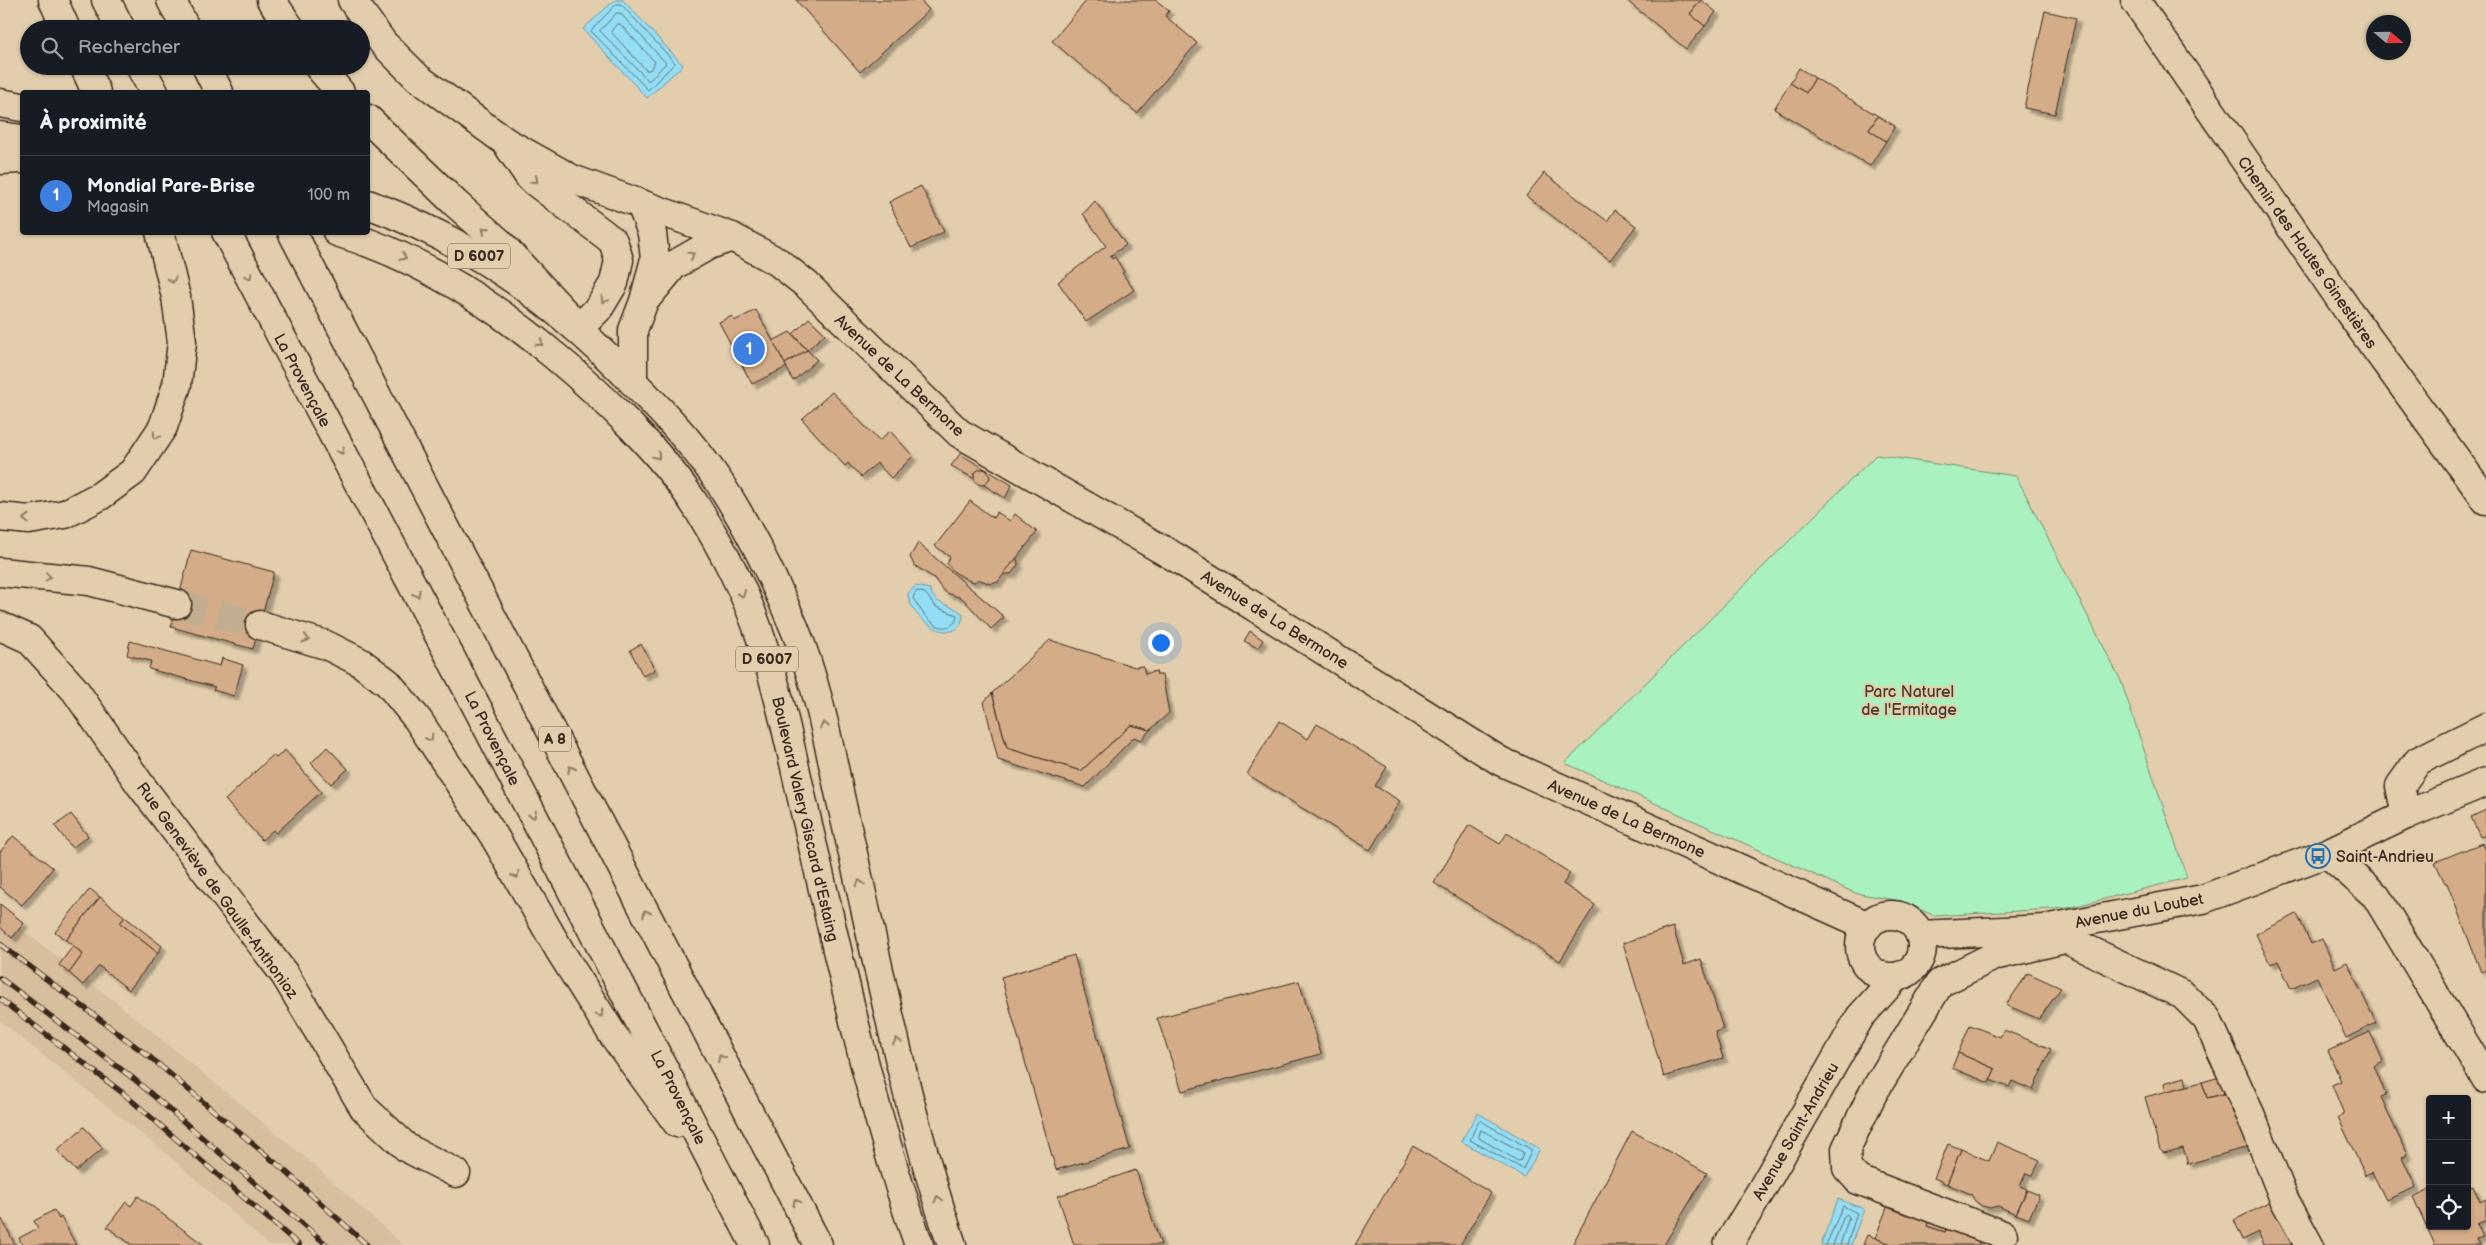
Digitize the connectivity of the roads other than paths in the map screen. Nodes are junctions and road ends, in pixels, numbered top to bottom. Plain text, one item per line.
1 (53, 0) edge
2 (106, 0) edge
3 (171, 0) edge
4 (271, 0) edge
5 (352, 0) edge
6 (2135, 0) edge
7 (62, 20) edge
8 (116, 20) edge
9 (181, 20) edge
10 (285, 20) edge
11 (366, 20) edge
12 (370, 25) edge
13 (88, 75) edge
14 (145, 75) edge
15 (210, 75) edge
16 (326, 75) edge
17 (95, 90) edge
18 (153, 90) edge
19 (218, 90) edge
20 (338, 90) edge
21 (0, 102) edge
22 (20, 107) edge
23 (370, 121) edge
24 (0, 136) edge
25 (20, 139) edge
26 (506, 142) junction
27 (20, 159) edge
28 (0, 160) edge
29 (641, 204) junction
30 (370, 205) edge
31 (161, 235) edge
32 (228, 235) edge
33 (294, 235) edge
34 (348, 236) edge
35 (732, 237) junction
36 (644, 300) junction
37 (579, 328) junction
38 (633, 382) junction
39 (2486, 500) edge
40 (0, 517) edge
41 (0, 572) edge
42 (177, 604) tunnel mouth
43 (260, 625) tunnel mouth
44 (0, 626) edge
45 (2486, 727) edge
46 (2486, 782) edge
47 (2406, 816) junction
48 (2328, 852) junction
49 (1868, 926) junction
50 (2054, 934) junction
51 (1920, 935) junction
52 (1864, 960) junction
53 (1896, 977) junction
54 (1860, 1016) junction
55 (2486, 1078) edge
56 (456, 1173) dead end
57 (732, 1199) junction
58 (2002, 1235) dead end
59 (755, 1245) edge
60 (818, 1245) edge
61 (919, 1245) edge
62 (952, 1245) edge
63 (1728, 1245) edge
64 (2309, 1245) edge

1 - 7 main road
2 - 8 main road
3 - 9 main road
4 - 10 main road
5 - 11 main road
6 - 39 main road, Chemin des Hautes Ginestières
12 - 26 main road
13 - 17 main road
14 - 18 main road
15 - 19 main road
16 - 20 main road
21 - 22 main road
37 -> 23 main road
24 - 25 main road
26 - 29 main road, Avenue de La Bermone
26 -> 37 main road
27 - 28 main road
29 - 35 main road, Avenue de La Bermone
29 - 36 main road
30 - 37 main road, D 6007
31 -> 40 main road
32 -> 57 main road, La Provençale
60 -> 33 main road, A 8
34 -> 61 main road, Boulevard Valery Giscard d'Estaing / D 6007
36 -> 35 main road
35 - 49 main road, Avenue de La Bermone
36 - 38 main road
37 - 38 main road, D 6007
62 -> 38 main road, D 6007
41 -> 42 main road
43 -> 57 main road
44 - 56 main road, Rue Geneviève de Gaulle-Anthonioz
45 - 47 main road
46 - 47 main road, Avenue du Loubet
47 - 48 main road, Avenue du Loubet
48 - 50 main road, Avenue du Loubet
48 - 55 main road
49 - 51 main road
49 - 52 main road
50 - 51 main road, Avenue du Loubet
50 - 58 main road
50 - 64 main road
51 - 53 main road
52 - 53 main road
52 - 54 main road, Avenue Saint-Andrieu
53 - 54 main road, Avenue Saint-Andrieu
54 - 63 main road, Avenue Saint-Andrieu
57 - 59 main road, La Provençale

